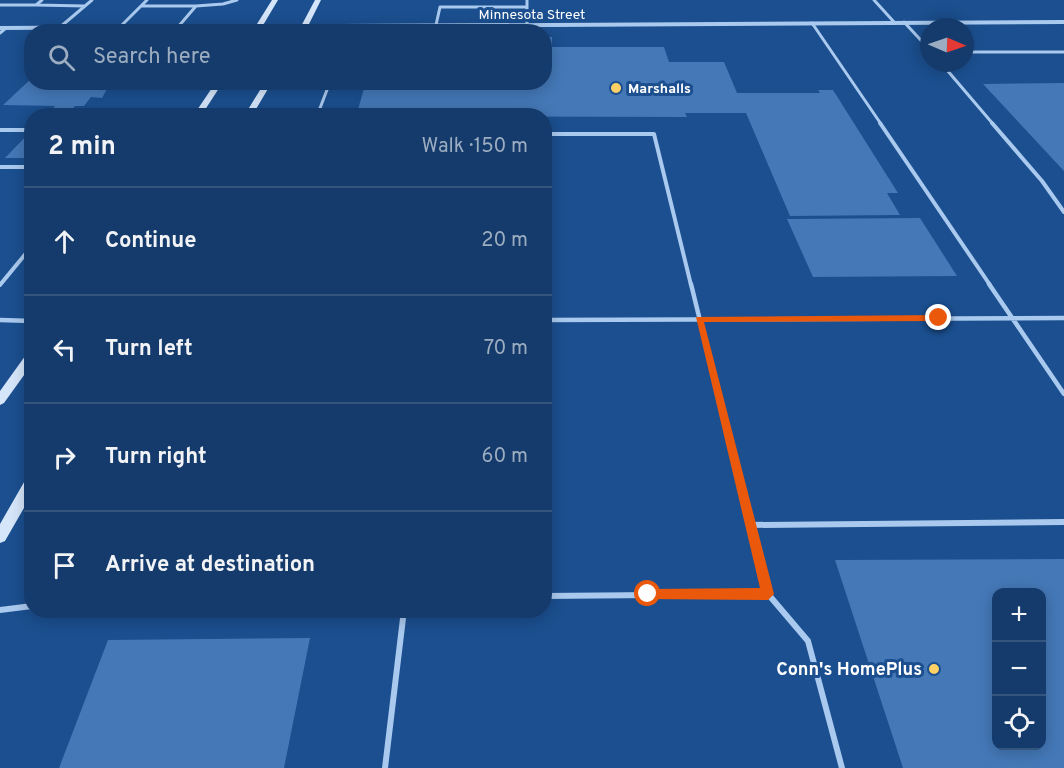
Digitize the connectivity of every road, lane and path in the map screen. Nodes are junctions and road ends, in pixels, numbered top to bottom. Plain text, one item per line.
1 (42, 0) edge
2 (92, 0) edge
3 (147, 0) edge
4 (237, 0) edge
5 (275, 0) edge
6 (318, 0) edge
7 (481, 0) edge
8 (527, 0) edge
9 (874, 0) edge
10 (0, 5) edge
11 (36, 5) junction
12 (85, 6) junction
13 (141, 6) junction
14 (196, 6) junction
15 (480, 7) junction
16 (527, 7) junction
17 (894, 22) junction
18 (904, 22) junction
19 (1064, 22) edge
20 (812, 23) junction
21 (64, 24) edge
22 (123, 24) edge
23 (181, 24) edge
24 (260, 24) edge
25 (306, 24) edge
26 (436, 24) edge
27 (527, 24) edge
28 (552, 25) edge
29 (0, 28) edge
30 (6, 28) junction
31 (24, 28) edge
32 (0, 33) edge
33 (920, 39) edge
34 (974, 52) edge
35 (1064, 52) edge
36 (949, 72) edge
37 (215, 90) edge
38 (264, 90) edge
39 (327, 90) edge
40 (202, 108) edge
41 (253, 108) edge
42 (319, 108) edge
43 (0, 130) edge
44 (24, 130) edge
45 (552, 134) edge
46 (0, 167) edge
47 (24, 167) edge
48 (1064, 212) edge
49 (24, 256) edge
50 (0, 285) edge
51 (1012, 317) junction
52 (1064, 318) edge
53 (699, 319) junction
54 (0, 320) edge
55 (552, 320) edge
56 (24, 321) edge
57 (24, 366) edge
58 (1064, 394) edge
59 (0, 400) edge
60 (24, 495) edge
61 (1064, 522) edge
62 (750, 525) junction
63 (0, 537) edge
64 (768, 594) junction
65 (552, 596) edge
66 (24, 607) edge
67 (0, 610) edge
68 (403, 618) edge
69 (385, 768) edge
70 (842, 768) edge

1 - 11 lane
2 - 12 lane
3 - 13 lane
4 - 14 lane
5 - 24 main road
6 - 25 main road
7 - 15 lane
8 - 16 lane
9 - 17 lane
10 - 11 lane
11 - 12 lane
12 - 21 lane
13 - 14 lane
13 - 22 lane
14 - 23 lane
15 - 16 lane
15 - 26 lane
16 - 27 lane
17 - 18 street, Minnesota Street
17 - 20 street, Minnesota Street
18 - 19 street, Minnesota Street
18 - 33 lane
20 - 28 street, Minnesota Street
20 - 51 lane
29 - 30 street, Minnesota Street
30 - 31 street, Minnesota Street
30 - 32 lane
34 - 35 lane
36 - 48 lane
37 - 40 main road
38 - 41 main road
39 - 42 lane
43 - 44 lane
45 - 53 lane
46 - 47 lane
49 - 50 lane
51 - 52 lane
51 - 53 lane
51 - 58 lane
53 - 55 lane
53 - 62 lane
54 - 56 lane
57 - 59 main road
60 - 63 main road
61 - 62 lane
62 - 64 lane
64 - 65 lane
64 - 70 lane
66 - 67 lane
68 - 69 lane

